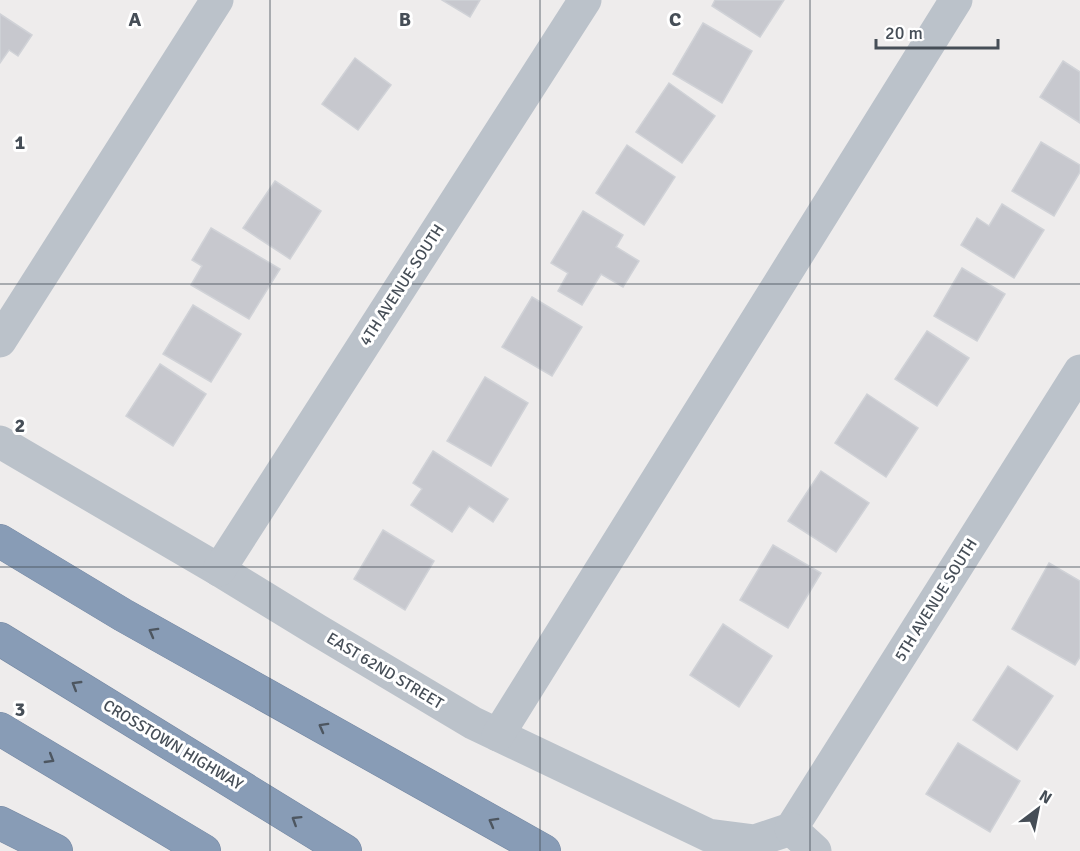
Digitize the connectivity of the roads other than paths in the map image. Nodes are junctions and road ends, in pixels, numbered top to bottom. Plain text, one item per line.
1 (217, 0) edge
2 (585, 0) edge
3 (956, 0) edge
4 (0, 341) edge
5 (1080, 371) edge
6 (0, 442) edge
7 (0, 541) edge
8 (219, 570) junction
9 (0, 639) edge
10 (0, 729) edge
11 (498, 735) junction
12 (0, 823) edge
13 (803, 840) edge
14 (56, 851) edge
15 (204, 851) edge
16 (345, 851) edge
17 (544, 851) edge

1 - 4 street
2 - 8 street, 4TH AVENUE SOUTH
3 - 11 street
5 - 13 street, 5TH AVENUE SOUTH
6 - 8 street, EAST 62ND STREET
17 -> 7 highway
8 - 11 street, EAST 62ND STREET
16 -> 9 highway, CROSSTOWN HIGHWAY
10 -> 15 highway
11 - 13 street, EAST 62ND STREET
12 - 14 highway

